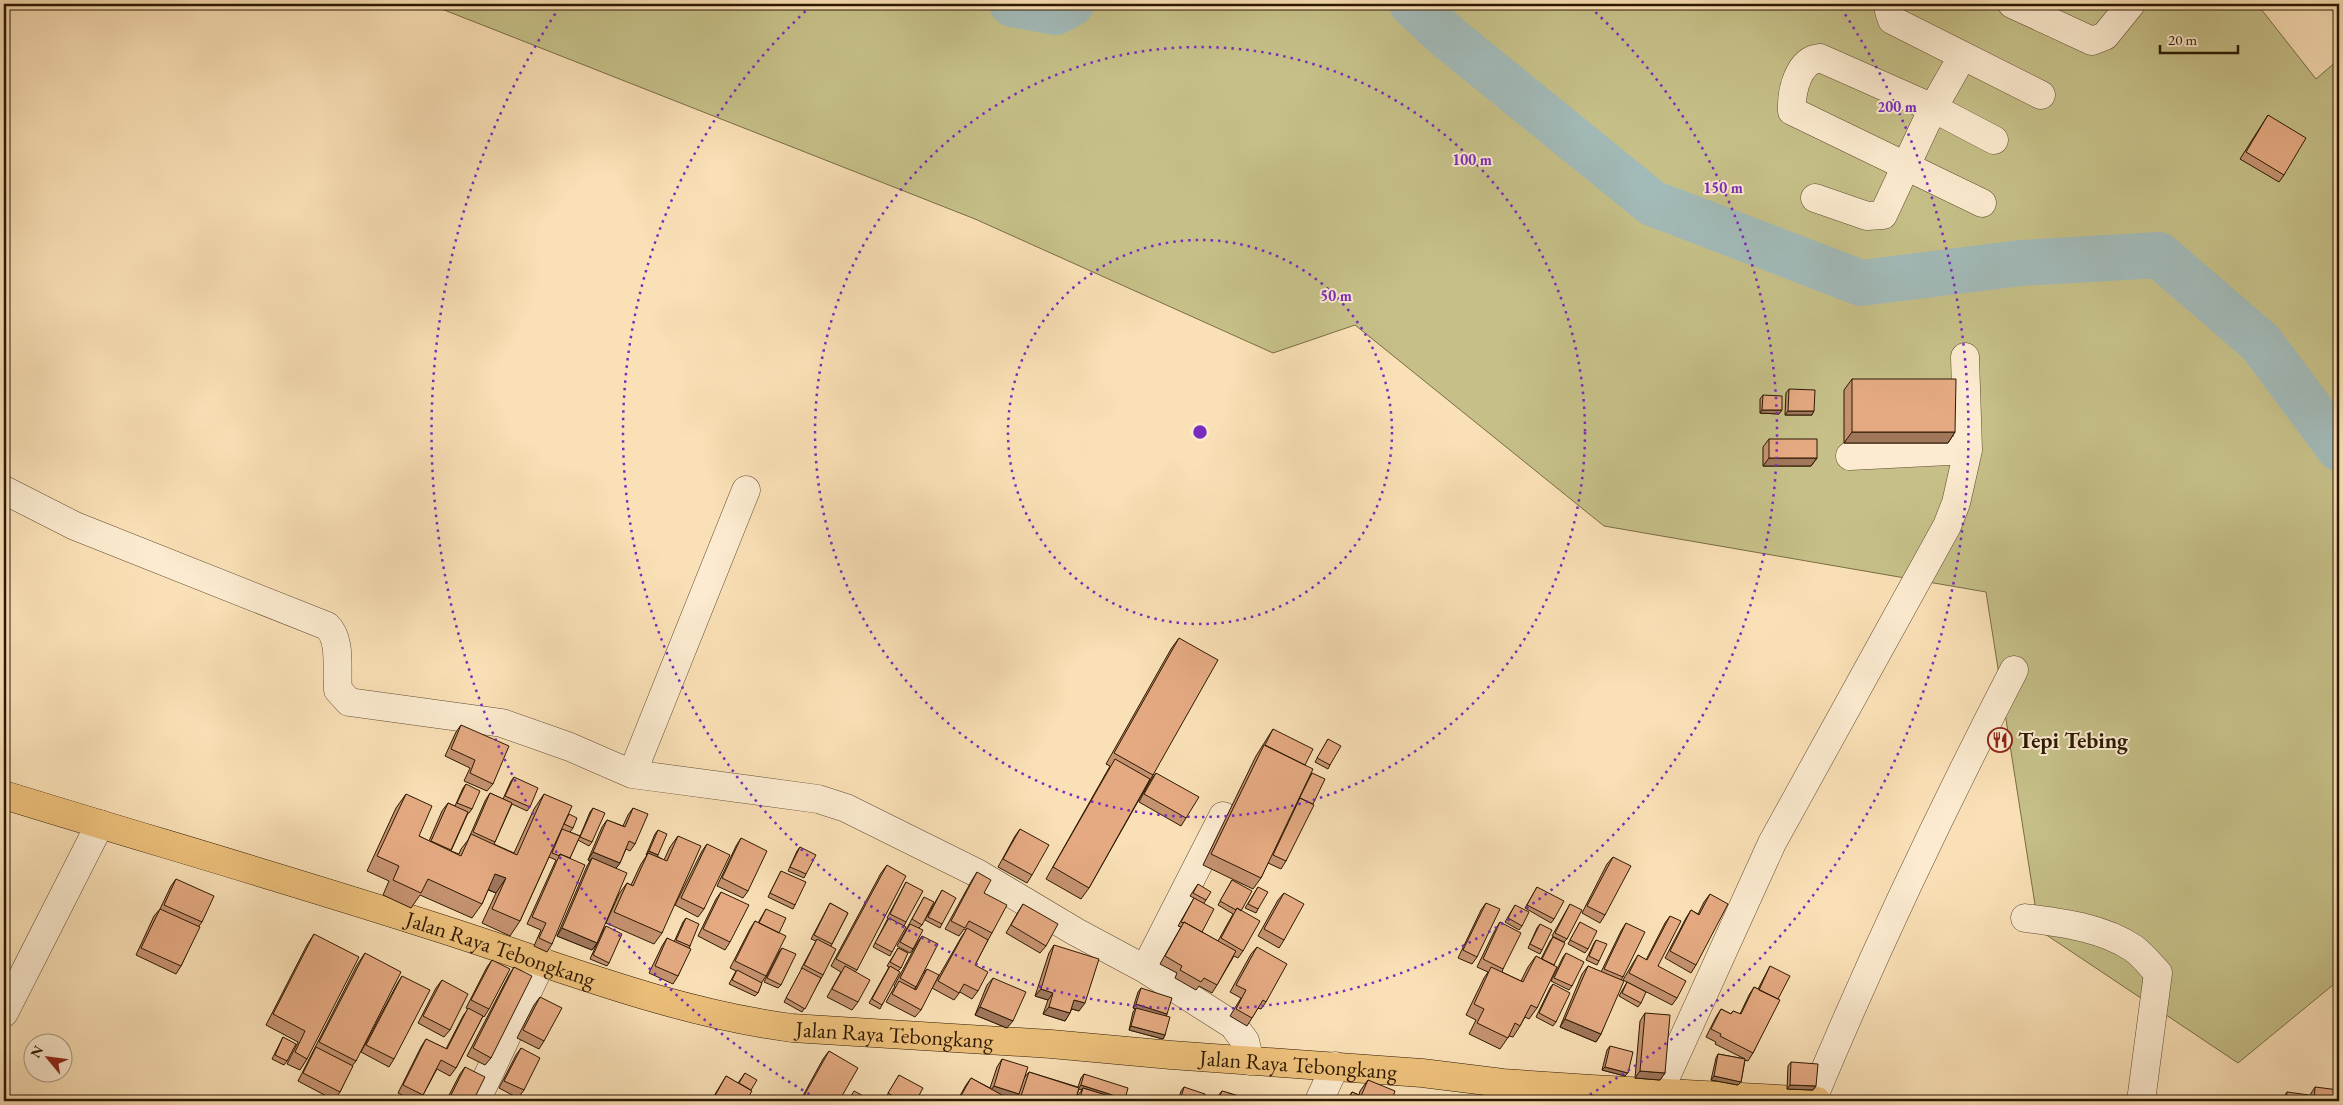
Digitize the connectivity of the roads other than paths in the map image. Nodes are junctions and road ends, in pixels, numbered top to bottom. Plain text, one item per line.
1 (1891, 4) edge
2 (2012, 4) edge
3 (2131, 4) edge
4 (1962, 57) junction
5 (2041, 95) dead end
6 (1933, 108) junction
7 (1994, 140) dead end
8 (1906, 164) junction
9 (1815, 198) dead end
10 (1982, 203) dead end
11 (1965, 357) dead end
12 (1968, 450) junction
13 (1850, 456) dead end
14 (4, 490) edge
15 (746, 490) dead end
16 (2014, 670) dead end
17 (632, 774) junction
18 (4, 795) edge
19 (1223, 816) dead end
20 (100, 824) junction
21 (2025, 918) dead end
22 (542, 961) junction
23 (1145, 969) junction
24 (4, 1013) edge
25 (1250, 1060) junction
26 (1334, 1066) junction
27 (1659, 1092) junction
28 (476, 1101) edge
29 (1319, 1101) edge
30 (1812, 1101) edge
31 (1817, 1101) edge
32 (2141, 1101) edge

1 - 4 street
2 - 3 street
4 - 5 street
4 - 6 street
6 - 7 street
6 - 8 street
6 - 8 street
8 - 9 street
8 - 10 street
11 - 12 street
12 - 13 street
12 - 27 street
14 - 17 street
15 - 17 street
16 - 30 street
17 - 23 street
18 - 20 main road, Jalan Raya Tebongkang
19 - 23 street
20 - 22 main road, Jalan Raya Tebongkang
20 - 24 street
21 - 32 street
22 - 25 main road, Jalan Raya Tebongkang
22 - 28 street
23 - 25 street
25 - 26 main road, Jalan Raya Tebongkang
26 - 27 main road, Jalan Raya Tebongkang
26 - 29 street
27 - 30 main road, Jalan Raya Tebongkang
30 - 31 main road, Jalan Raya Tebongkang

